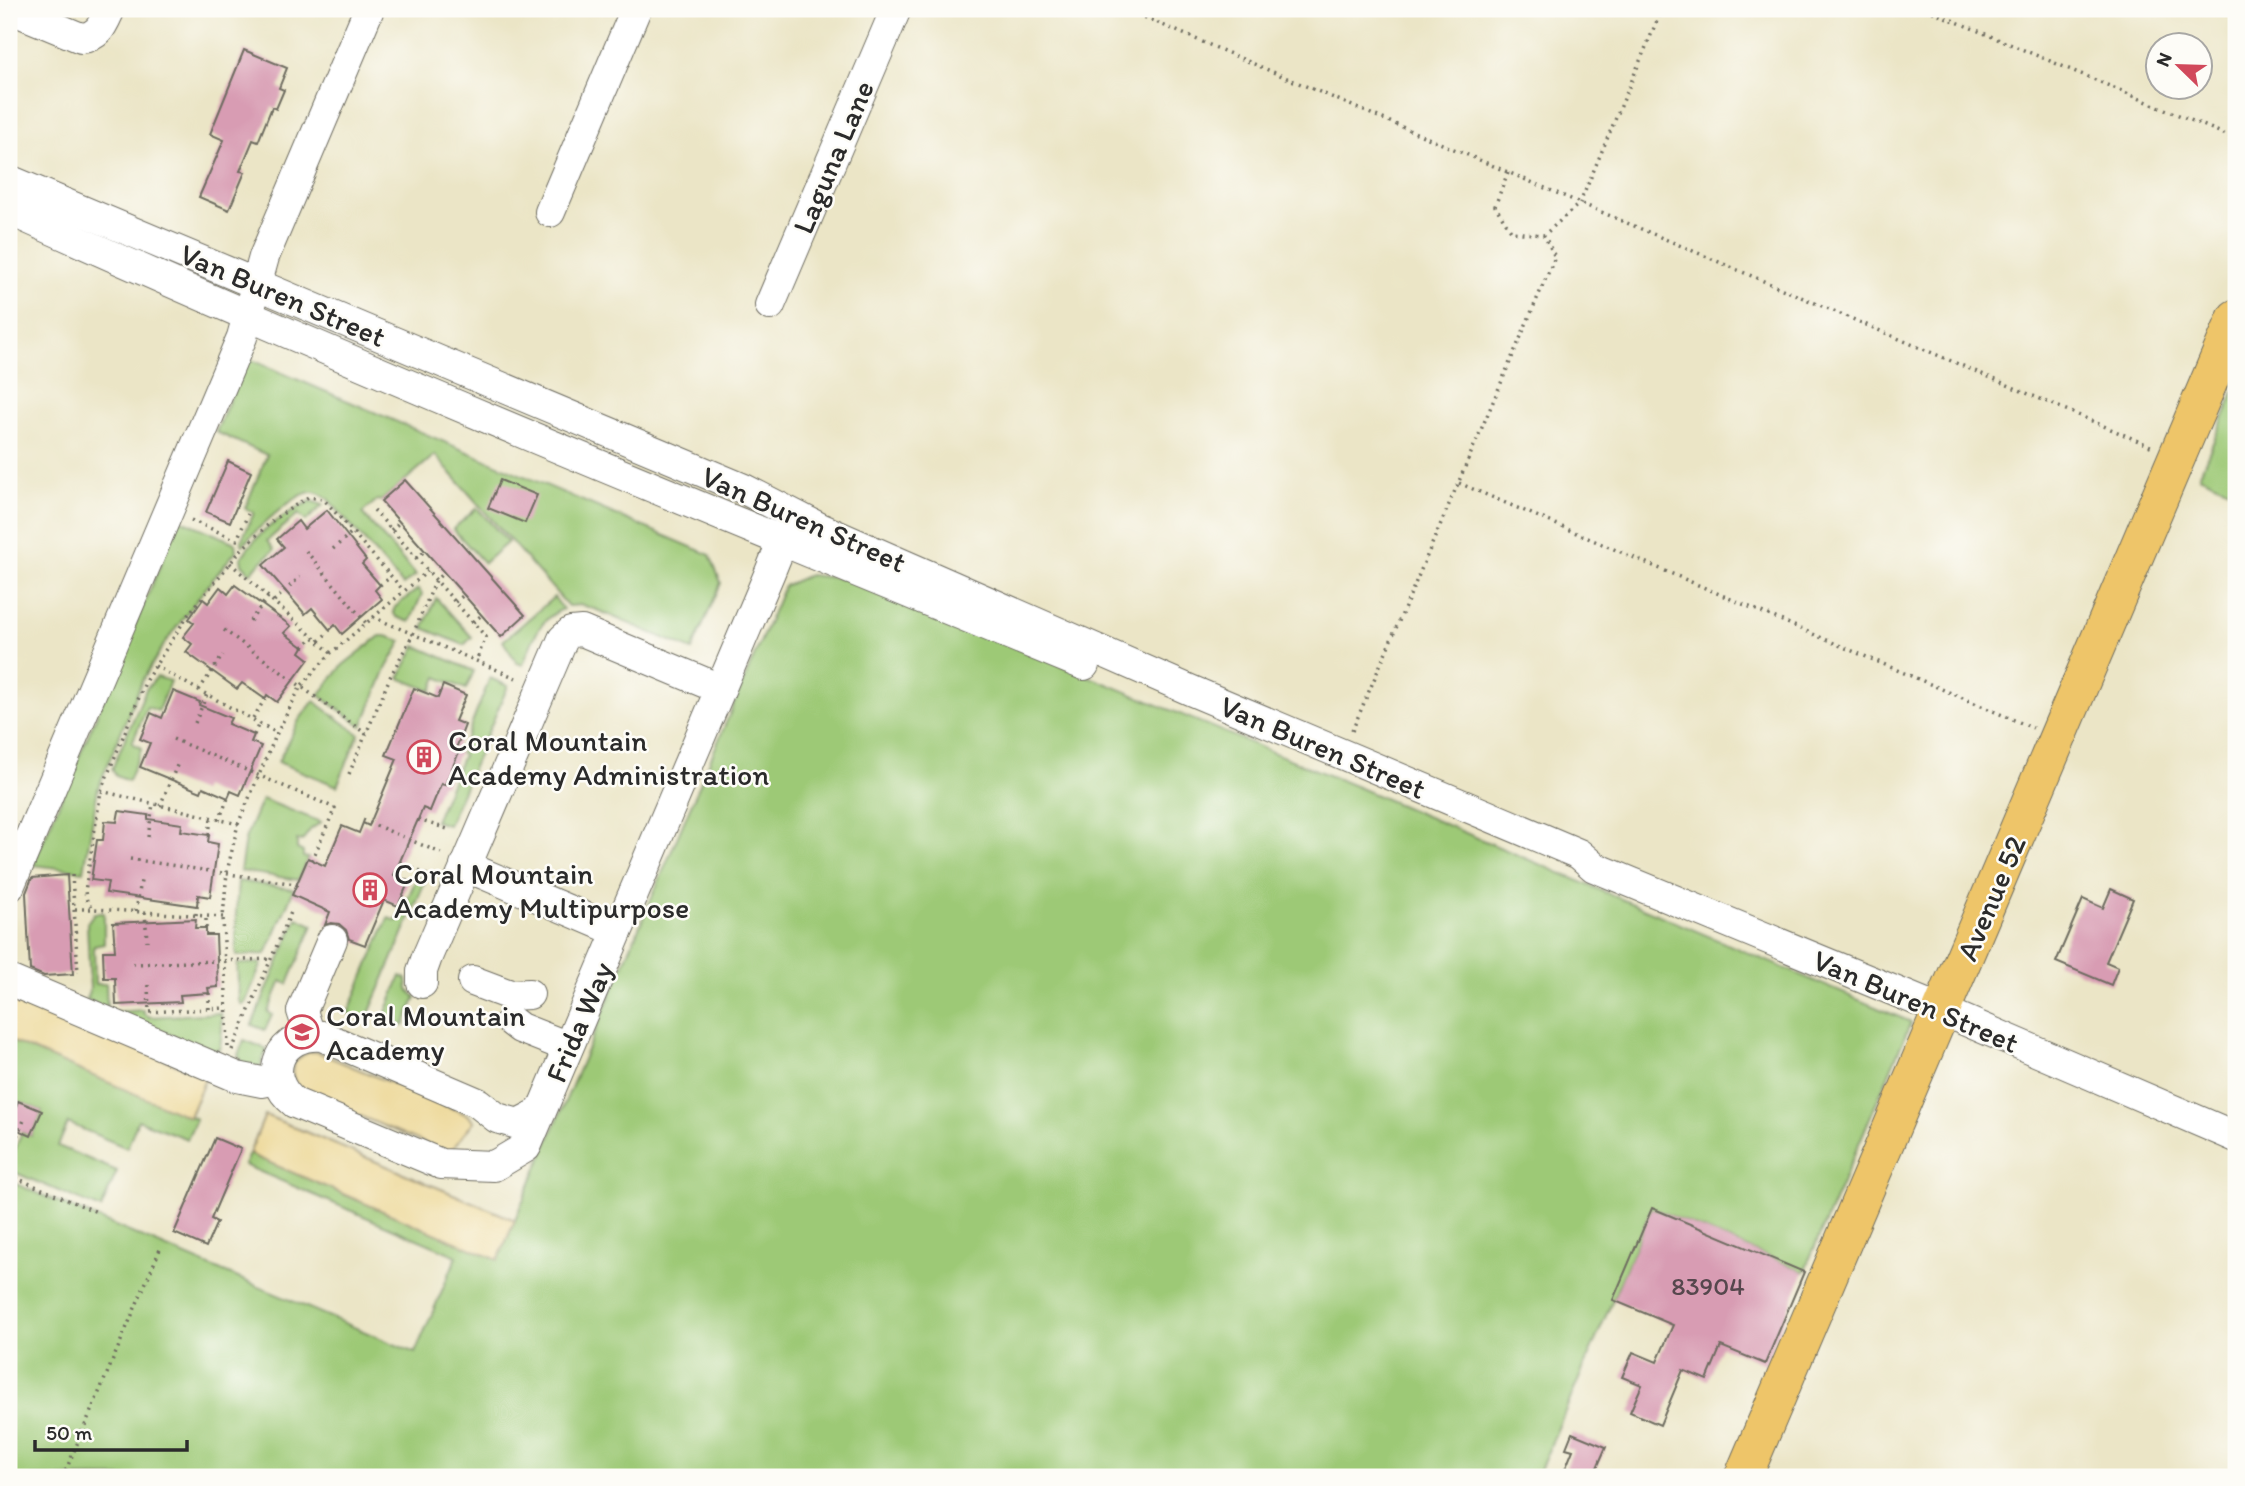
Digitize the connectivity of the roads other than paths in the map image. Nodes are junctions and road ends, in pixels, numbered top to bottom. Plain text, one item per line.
1 (10, 9) edge
2 (110, 9) edge
3 (369, 9) edge
4 (636, 9) edge
5 (896, 9) edge
6 (9, 180) edge
7 (9, 210) edge
8 (550, 212) dead end
9 (256, 284) junction
10 (770, 305) dead end
11 (247, 315) junction
12 (2236, 318) edge
13 (793, 515) junction
14 (779, 549) junction
15 (720, 689) junction
16 (453, 860) junction
17 (1594, 867) junction
18 (9, 887) edge
19 (617, 931) junction
20 (332, 940) dead end
21 (9, 980) edge
22 (473, 981) dead end
23 (422, 983) dead end
24 (529, 994) dead end
25 (1943, 1011) junction
26 (512, 1021) dead end
27 (310, 1035) junction
28 (568, 1047) junction
29 (277, 1079) junction
30 (541, 1112) junction
31 (2236, 1137) edge
32 (1743, 1477) edge

1 - 2 street
3 - 9 street
4 - 8 street
5 - 10 street, Laguna Lane
6 - 9 street, Van Buren Street
7 - 11 street, Van Buren Street
9 - 11 street
9 - 13 street, Van Buren Street
11 - 14 street, Van Buren Street
11 - 18 street
12 - 25 main road, Avenue 52
13 - 14 street, Frida Way
13 - 17 street, Van Buren Street
14 - 15 street, Frida Way
14 - 17 street, Van Buren Street
15 - 16 street
15 - 19 street, Frida Way
16 - 19 street
16 - 23 street
17 - 25 street, Van Buren Street
19 - 28 street, Frida Way
20 - 27 street
21 - 29 street
22 - 24 street
25 - 31 street, Van Buren Street
25 - 32 main road, Avenue 52
26 - 28 street
27 - 29 street
27 - 30 street
28 - 30 street, Frida Way
29 - 30 street, Frida Way

